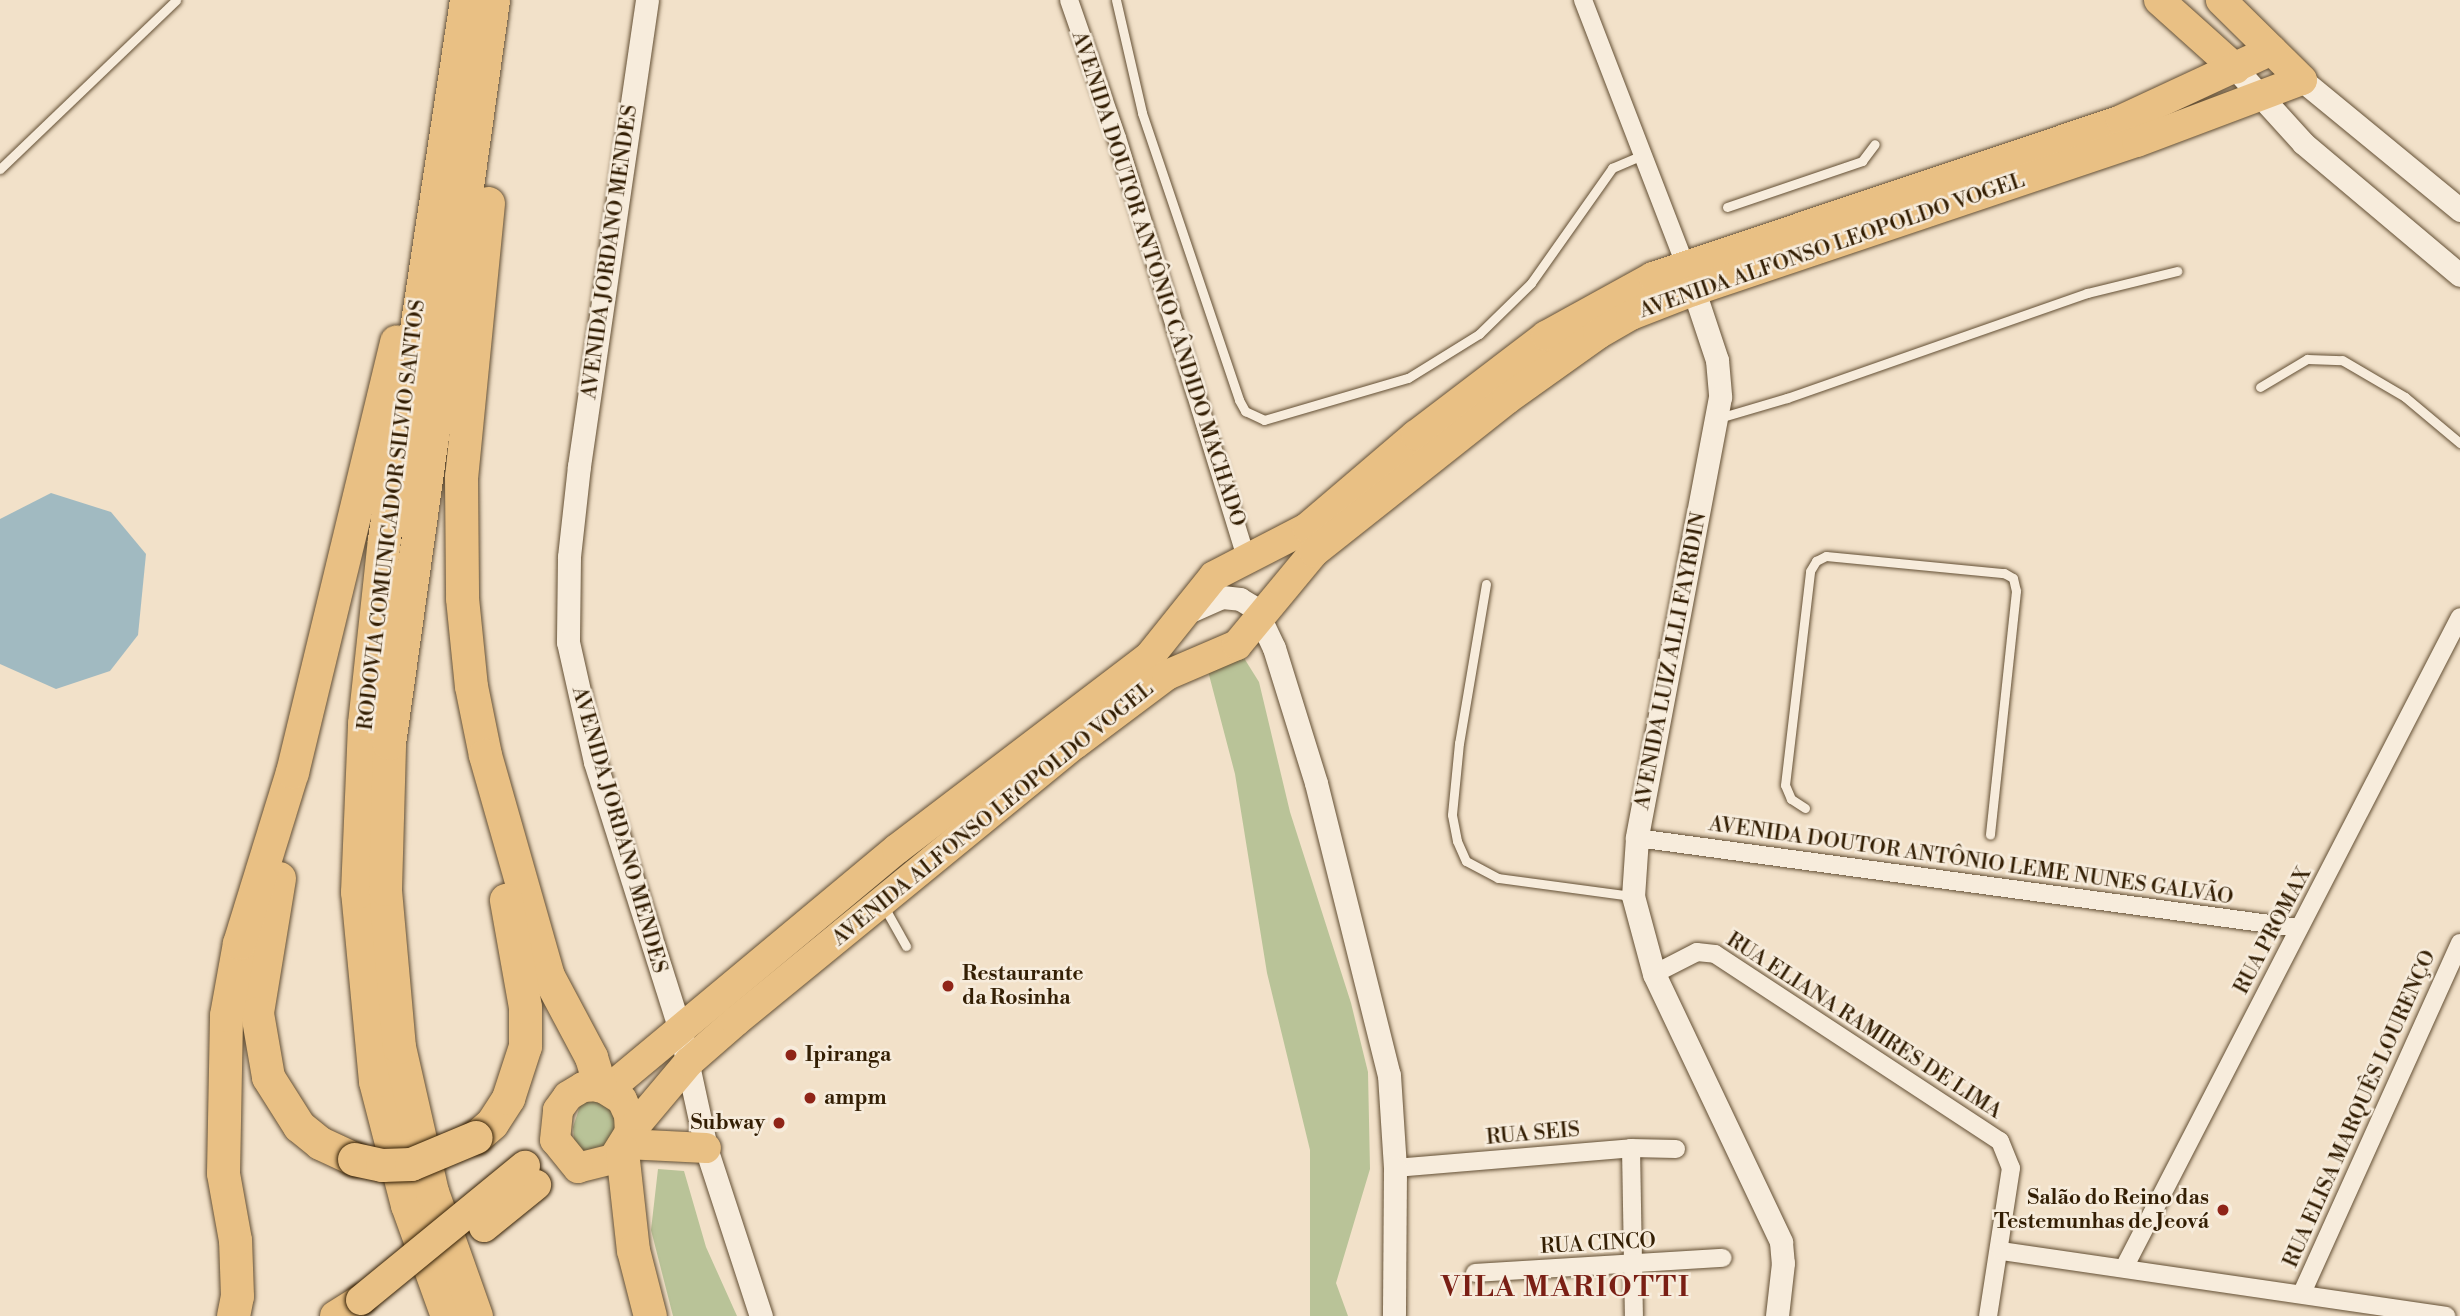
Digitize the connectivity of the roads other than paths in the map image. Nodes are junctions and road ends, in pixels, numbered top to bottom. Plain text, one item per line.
1 (176, 0) edge
2 (466, 0) edge
3 (493, 0) edge
4 (508, 0) edge
5 (647, 0) edge
6 (1069, 0) edge
7 (1116, 0) edge
8 (1583, 0) edge
9 (2159, 0) edge
10 (2221, 0) edge
11 (2272, 50) junction
12 (2236, 69) junction
13 (2302, 80) junction
14 (2258, 94) junction
15 (1875, 144) dead end
16 (1643, 155) junction
17 (0, 169) edge
18 (1727, 207) dead end
19 (2460, 210) edge
20 (425, 257) junction
21 (2177, 271) dead end
22 (2460, 275) edge
23 (1690, 279) junction
24 (2260, 387) dead end
25 (1717, 418) junction
26 (2460, 443) edge
27 (1246, 557) junction
28 (1486, 584) dead end
29 (1179, 617) junction
30 (2460, 617) edge
31 (1262, 618) junction
32 (485, 755) junction
33 (292, 772) junction
34 (1805, 808) dead end
35 (1990, 835) dead end
36 (1637, 838) junction
37 (1633, 896) junction
38 (882, 902) junction
39 (2299, 928) junction
40 (2460, 943) edge
41 (906, 946) dead end
42 (1654, 974) junction
43 (681, 1033) junction
44 (689, 1062) junction
45 (605, 1087) junction
46 (555, 1128) junction
47 (626, 1142) junction
48 (1631, 1148) junction
49 (706, 1149) junction
50 (1676, 1149) dead end
51 (578, 1168) junction
52 (1395, 1168) junction
53 (530, 1176) junction
54 (2001, 1251) junction
55 (1723, 1258) dead end
56 (1634, 1265) junction
57 (2125, 1266) junction
58 (1475, 1273) dead end
59 (2302, 1293) junction
60 (366, 1308) edge
61 (2410, 1313) edge
62 (233, 1316) edge
63 (335, 1316) edge
64 (447, 1316) edge
65 (476, 1316) edge
66 (650, 1316) edge
67 (761, 1316) edge
68 (1394, 1316) edge
69 (1634, 1316) edge
70 (1777, 1316) edge
71 (1988, 1316) edge
72 (2446, 1316) edge

1 - 17 lane
2 - 20 highway, RODOVIA COMUNICADOR SILVIO SANTOS
3 - 65 highway, RODOVIA COMUNICADOR SILVIO SANTOS
4 - 32 highway
5 - 43 street, AVENIDA JORDANO MENDES
6 - 27 street, AVENIDA DOUTOR ANTÔNIO CÂNDIDO MACHADO
7 - 16 lane
8 - 16 street, AVENIDA LUIZ ALLI FAYRDIN
9 - 12 main road
10 - 11 main road
11 - 12 main road, AVENIDA ALFONSO LEOPOLDO VOGEL
11 - 13 main road
12 - 14 street
12 - 23 main road, AVENIDA ALFONSO LEOPOLDO VOGEL
13 - 14 main road, AVENIDA ALFONSO LEOPOLDO VOGEL
13 - 19 street
14 - 22 street
14 - 23 main road, AVENIDA ALFONSO LEOPOLDO VOGEL
15 - 18 lane
16 - 23 street, AVENIDA LUIZ ALLI FAYRDIN
20 - 33 highway
20 - 64 highway, RODOVIA COMUNICADOR SILVIO SANTOS
21 - 25 lane
23 - 25 street, AVENIDA LUIZ ALLI FAYRDIN
23 - 27 main road, AVENIDA ALFONSO LEOPOLDO VOGEL
23 - 31 main road, AVENIDA ALFONSO LEOPOLDO VOGEL
24 - 26 lane
25 - 36 street, AVENIDA LUIZ ALLI FAYRDIN
27 - 29 main road, AVENIDA ALFONSO LEOPOLDO VOGEL
28 - 37 lane
29 - 31 street
29 - 43 main road, AVENIDA ALFONSO LEOPOLDO VOGEL
30 - 39 street, RUA PROMAX
31 - 38 main road, AVENIDA ALFONSO LEOPOLDO VOGEL
31 - 52 street
32 - 33 highway, bridge
32 - 45 highway
33 - 62 highway
34 - 35 lane
36 - 37 street, AVENIDA LUIZ ALLI FAYRDIN
36 - 39 street, AVENIDA DOUTOR ANTÔNIO LEME NUNES GALVÃO
37 - 42 street, AVENIDA LUIZ ALLI FAYRDIN
38 - 41 lane
38 - 44 main road, AVENIDA ALFONSO LEOPOLDO VOGEL
39 - 57 street, RUA PROMAX
40 - 59 street, RUA ELISA MARQUÊS LOURENÇO
42 - 54 street, RUA ELIANA RAMIRES DE LIMA
42 - 70 street, AVENIDA LUIZ ALLI FAYRDIN
43 - 44 street, AVENIDA JORDANO MENDES
43 - 45 main road, AVENIDA ALFONSO LEOPOLDO VOGEL
44 - 47 main road, AVENIDA ALFONSO LEOPOLDO VOGEL
44 - 49 street, AVENIDA JORDANO MENDES
45 - 46 main road
45 - 47 main road
46 - 51 main road
46 - 53 main road
47 - 49 main road
47 - 51 main road
47 - 66 highway
48 - 50 street, RUA SEIS
48 - 52 street, RUA SEIS
48 - 56 street
49 - 67 street, AVENIDA JORDANO MENDES
51 - 53 main road
52 - 68 street
53 - 60 main road, bridge
54 - 57 street
54 - 71 street, RUA ELIANA RAMIRES DE LIMA
55 - 56 street, RUA CINCO
56 - 58 street, RUA CINCO
56 - 69 street
57 - 59 street
59 - 61 street
60 - 63 main road
61 - 72 street

